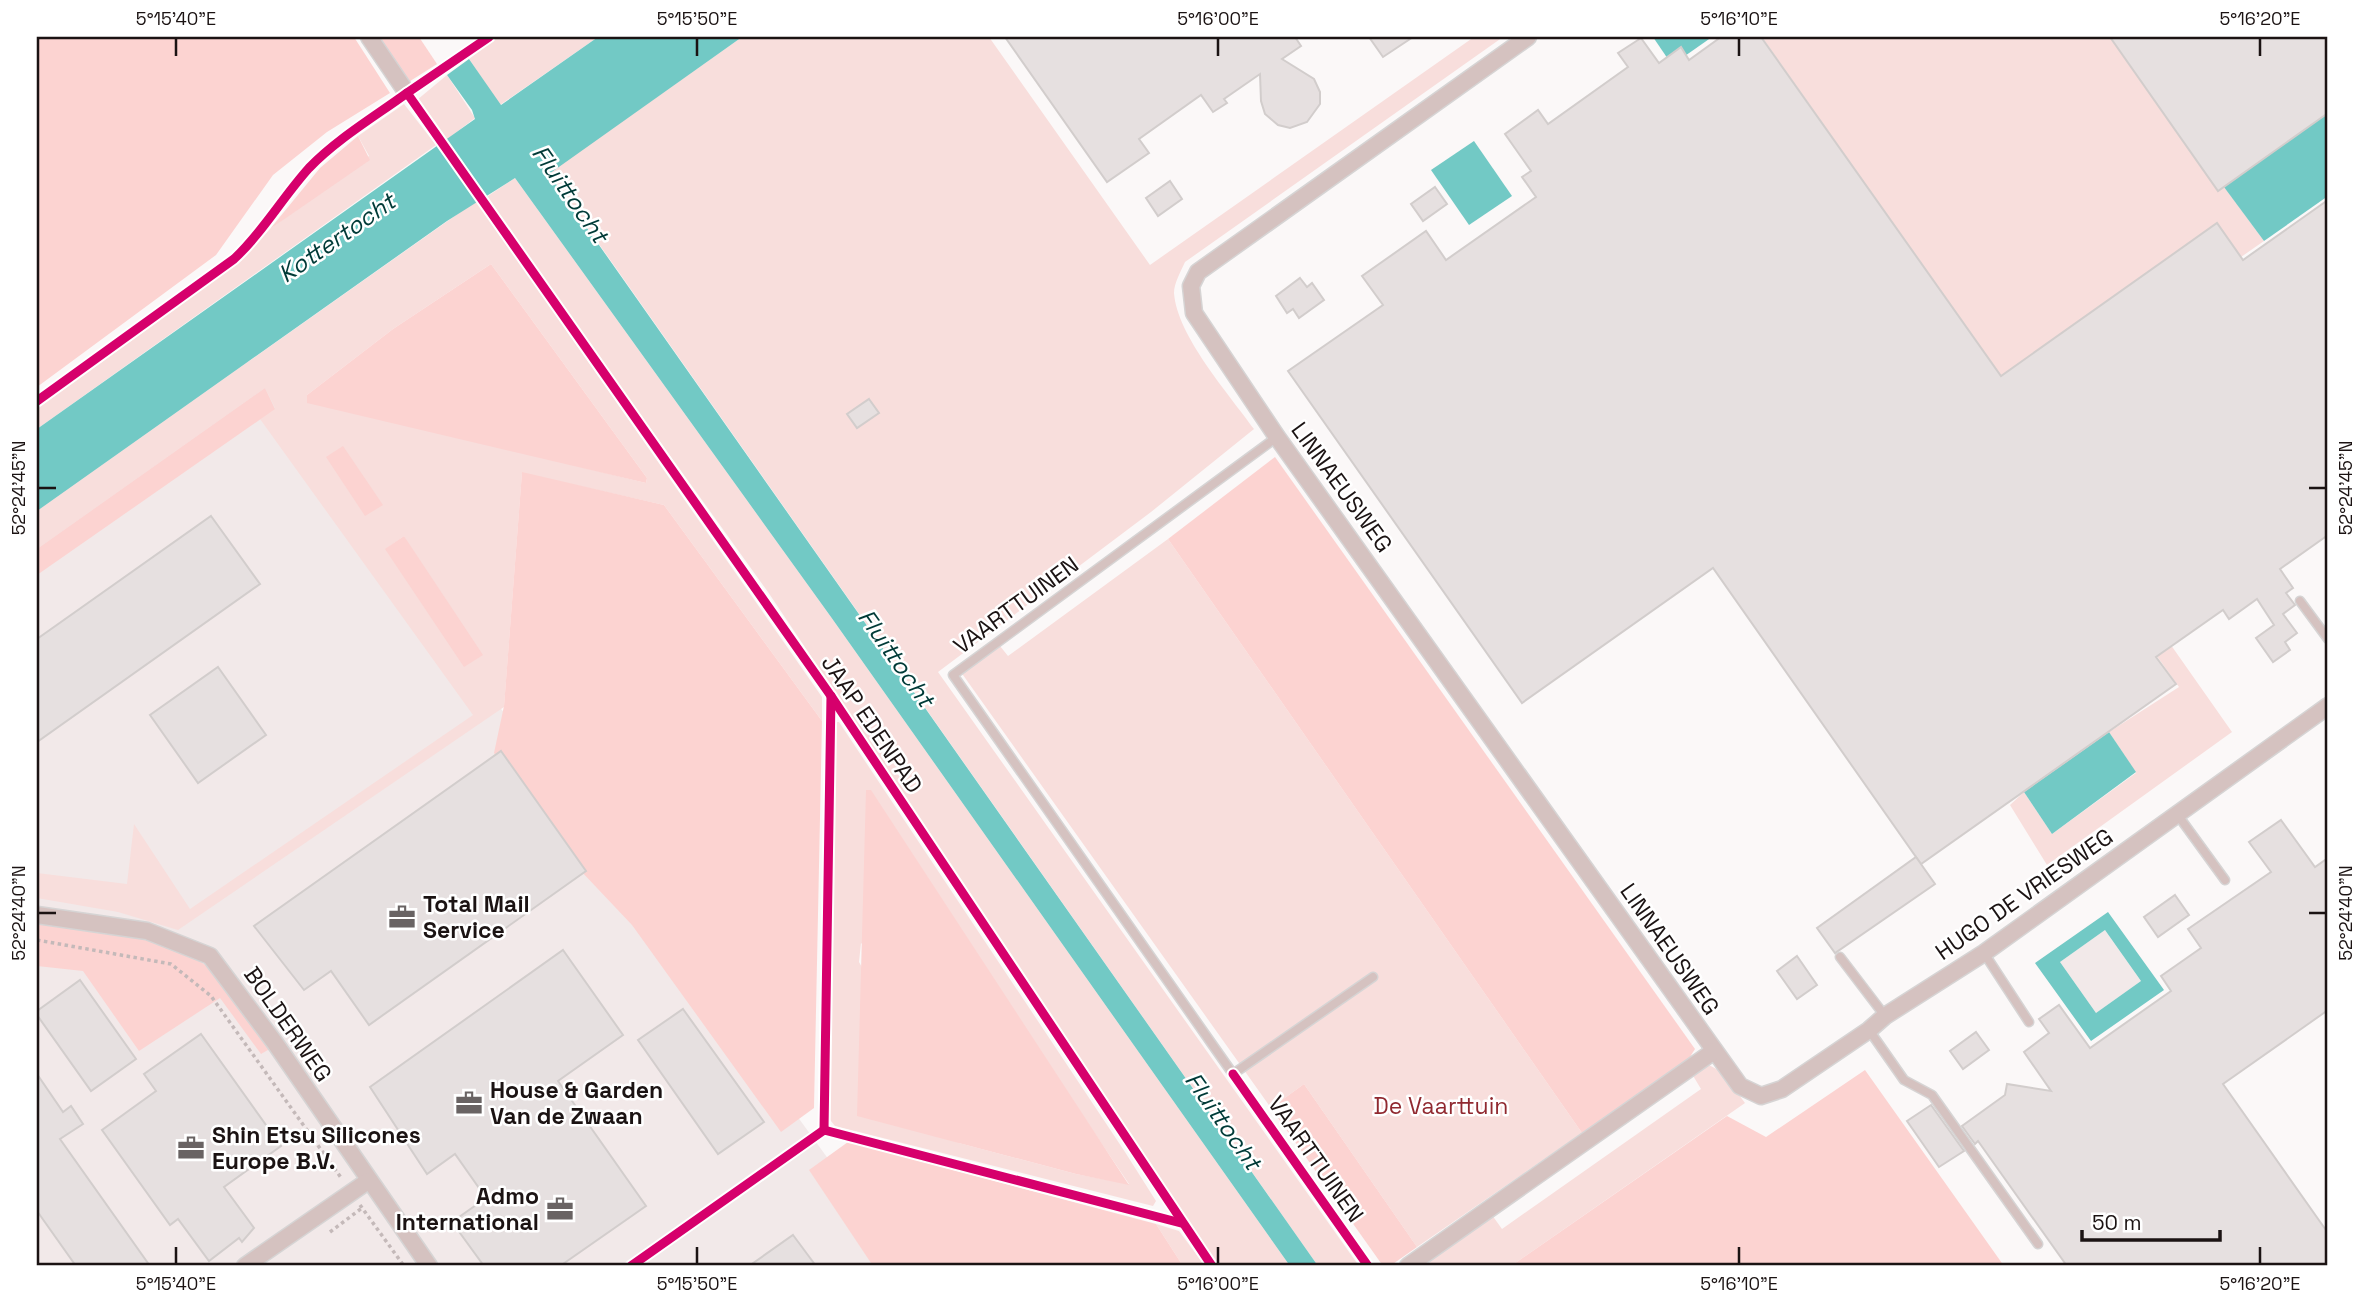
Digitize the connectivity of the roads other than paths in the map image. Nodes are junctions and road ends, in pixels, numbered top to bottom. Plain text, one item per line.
1 (369, 37) edge
2 (1528, 37) edge
3 (407, 93) dead end
4 (1277, 437) junction
5 (2300, 601) dead end
6 (2328, 639) edge
7 (2328, 706) edge
8 (2177, 814) junction
9 (2225, 880) dead end
10 (37, 915) edge
11 (1984, 953) junction
12 (1840, 957) dead end
13 (1373, 977) dead end
14 (1885, 1016) junction
15 (2029, 1022) dead end
16 (1870, 1030) junction
17 (1714, 1051) junction
18 (1740, 1086) joint
19 (368, 1181) junction
20 (2038, 1244) dead end
21 (245, 1266) edge
22 (429, 1266) edge
23 (1408, 1266) edge

1 - 3 street
2 - 4 street, LINNAEUSWEG
4 - 13 lane, VAARTTUINEN
4 - 17 street, LINNAEUSWEG
5 - 6 lane
7 - 8 street, HUGO DE VRIESWEG
8 - 9 lane
8 - 11 street, HUGO DE VRIESWEG
10 - 19 street, BOLDERWEG
11 - 14 street, HUGO DE VRIESWEG
11 - 15 lane
12 - 14 lane
14 - 16 street, HUGO DE VRIESWEG
16 - 18 street, HUGO DE VRIESWEG
16 - 20 lane
17 - 18 street, LINNAEUSWEG
17 - 23 street, LINNAEUSWEG
19 - 21 street
19 - 22 street, BOLDERWEG

